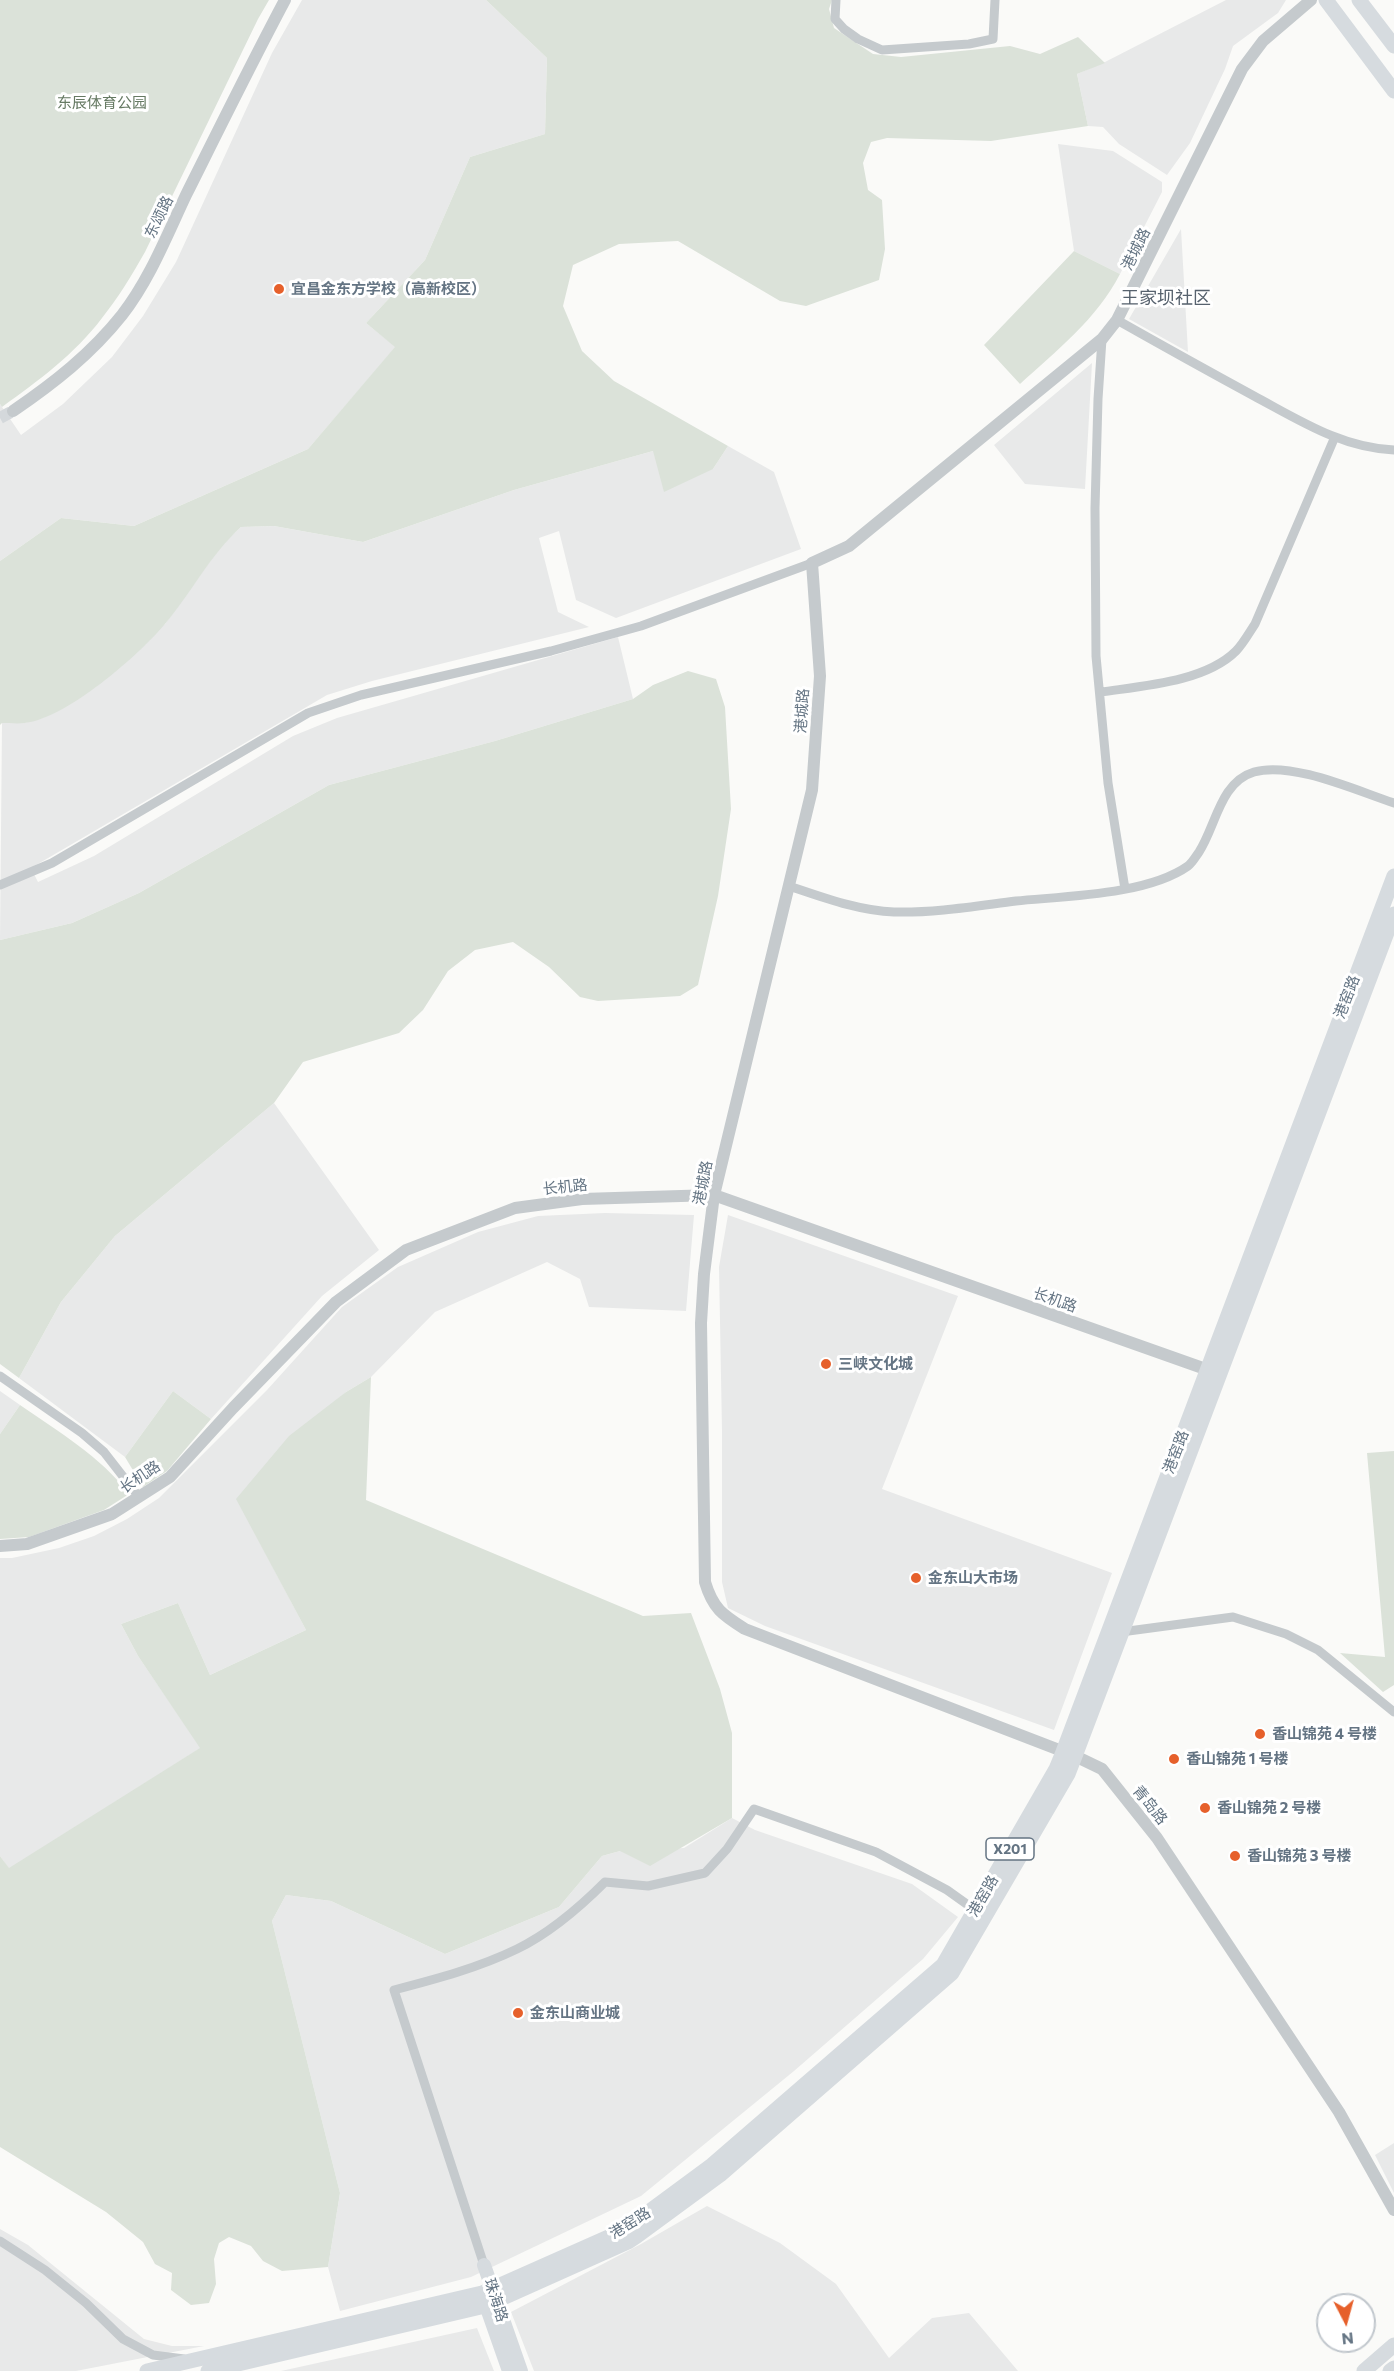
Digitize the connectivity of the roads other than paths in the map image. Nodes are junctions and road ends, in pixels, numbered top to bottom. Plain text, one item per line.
1 (285, 0) edge
2 (836, 0) edge
3 (995, 0) edge
4 (1311, 0) edge
5 (1326, 0) edge
6 (1359, 0) edge
7 (1394, 46) edge
8 (1394, 91) edge
9 (1118, 320) junction
10 (1102, 339) junction
11 (13, 411) tunnel mouth
12 (1334, 439) junction
13 (1394, 450) edge
14 (813, 563) junction
15 (1101, 692) junction
16 (1394, 803) edge
17 (1394, 876) edge
18 (0, 885) edge
19 (789, 886) junction
20 (1125, 889) junction
21 (1394, 914) edge
22 (714, 1196) junction
23 (1213, 1371) junction
24 (0, 1376) edge
25 (139, 1497) junction
26 (0, 1546) edge
27 (721, 1614) joint
28 (1121, 1632) junction
29 (1394, 1712) edge
30 (1069, 1754) junction
31 (975, 1910) junction
32 (1394, 2210) edge
33 (0, 2241) edge
34 (484, 2265) joint
35 (489, 2297) junction
36 (1394, 2345) edge
37 (203, 2366) edge
38 (1394, 2368) edge
39 (147, 2371) edge
40 (509, 2371) edge
41 (522, 2371) edge
42 (1364, 2371) edge
43 (1390, 2371) edge

1 - 11 street, 东颂路
2 - 3 street
4 - 9 street, 港城路
5 - 8 main road
6 - 7 main road
9 - 10 street, 港城路
9 - 12 street
10 - 14 street, 港城路
10 - 15 street
12 - 13 street
12 - 15 street
14 - 18 street
14 - 19 street, 港城路
15 - 20 street
16 - 20 street
17 - 23 main road, 港窑路 / X201
19 - 20 street
19 - 22 street, 港城路
21 - 23 main road, 港窑路 / X201
22 - 23 street, 长机路
22 - 25 street, 长机路
22 - 27 street, 港城路
23 - 28 main road, 港窑路 / X201
23 - 30 main road, 港窑路 / X201
24 - 25 street
25 - 26 street, 长机路
27 - 30 street, 青岛路
28 - 29 street
28 - 30 main road, 港窑路 / X201
30 - 31 main road, 港窑路 / X201
30 - 32 street, 青岛路
30 - 35 main road, 港窑路 / X201
31 - 34 street
31 - 35 main road, 港窑路 / X201
33 - 37 street
34 - 35 main road, 珠海路
35 - 37 main road, 港窑路 / X201
35 - 40 main road, 珠海路
35 - 41 main road, 珠海路
36 - 42 main road
37 - 39 main road, 港窑路 / X201
38 - 43 main road

